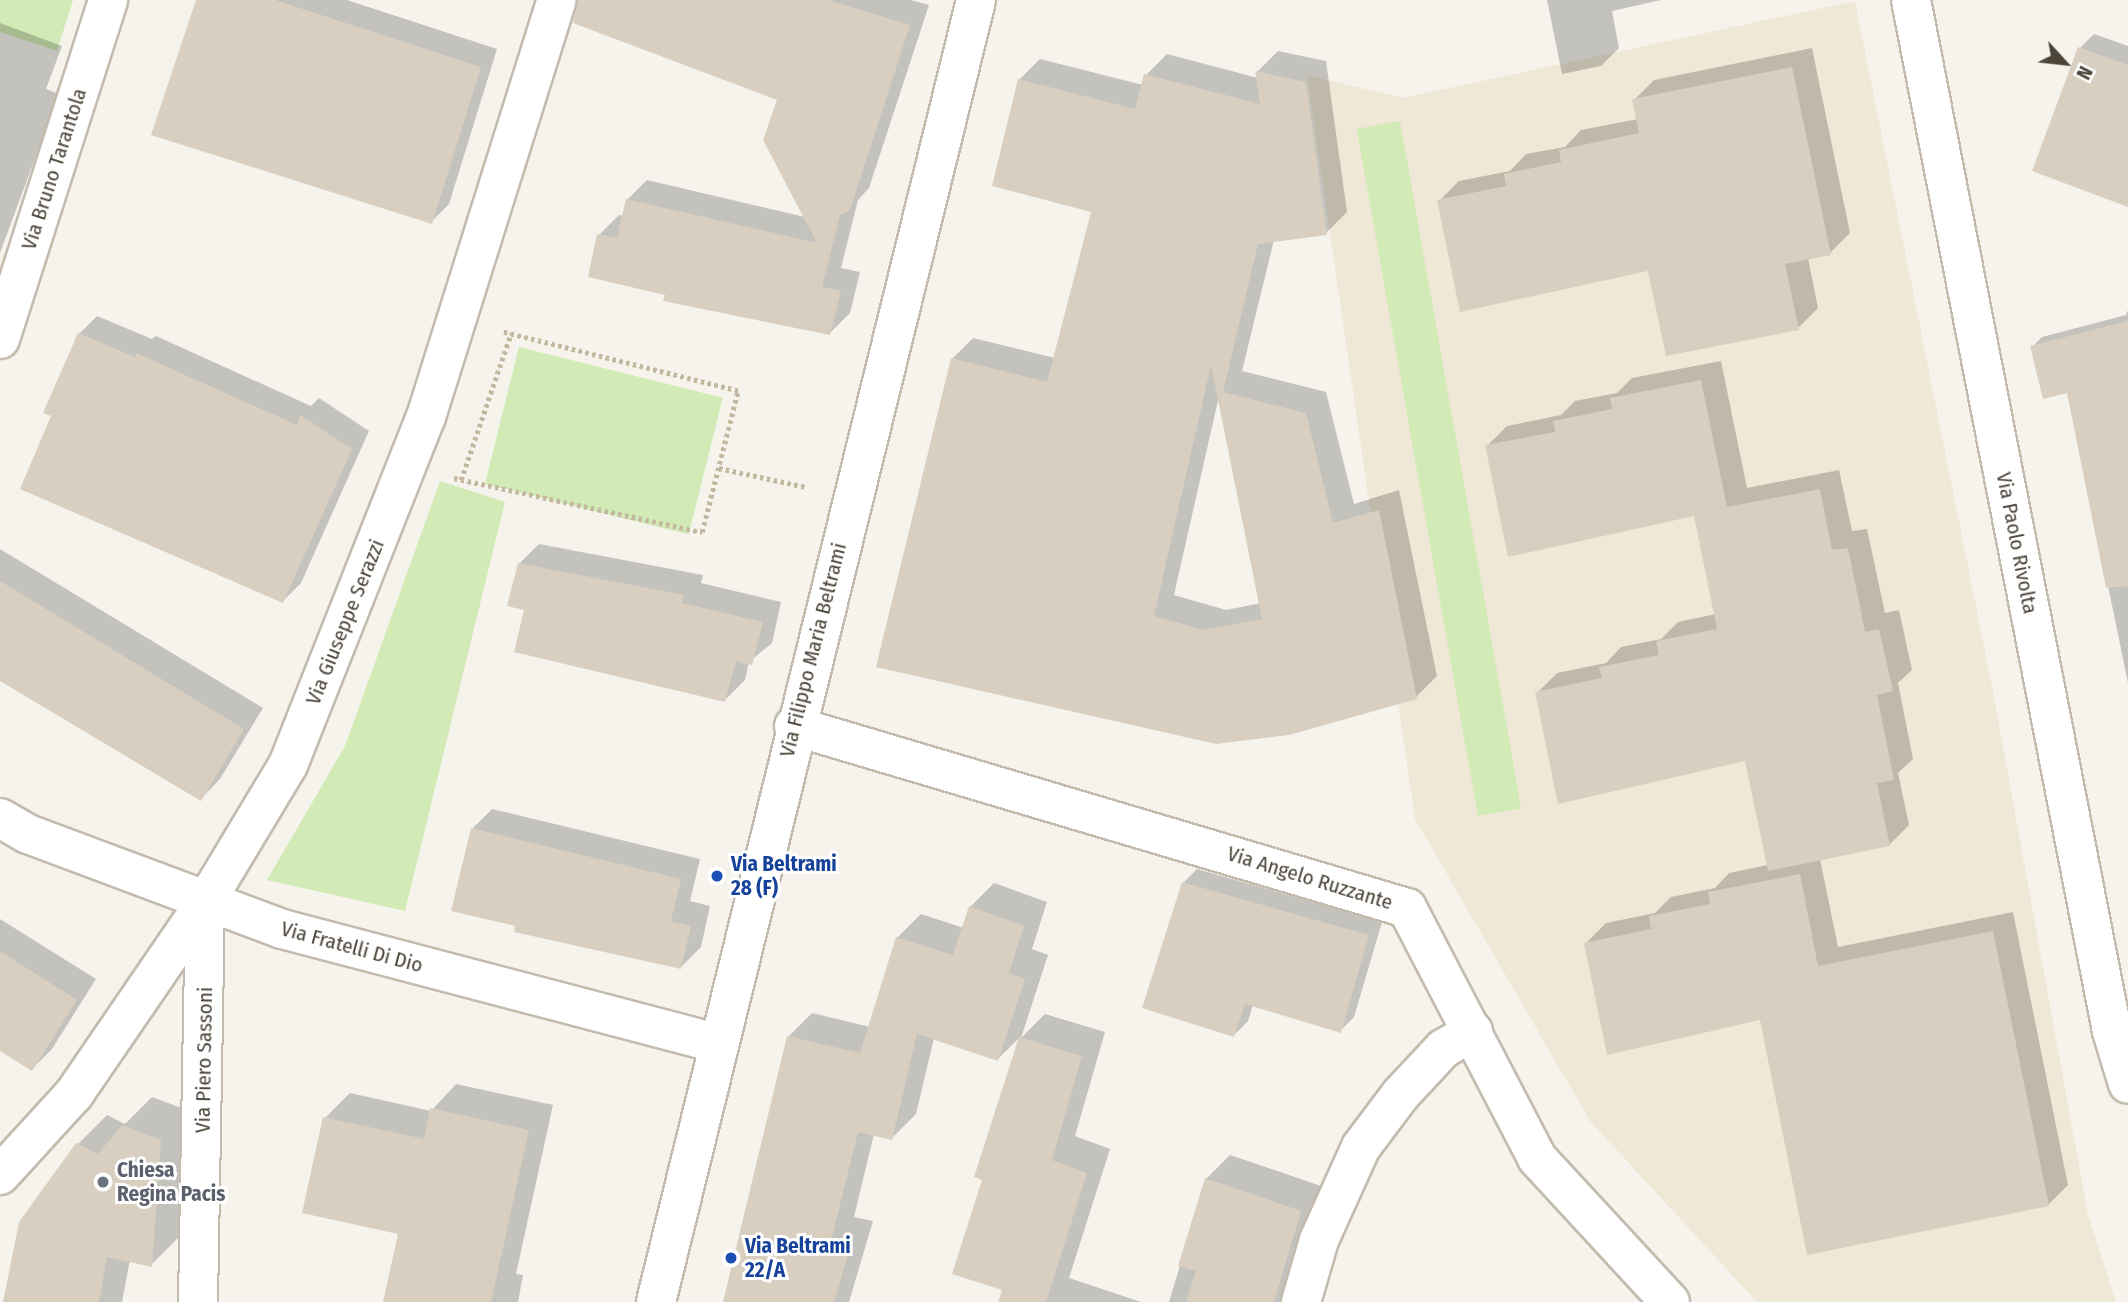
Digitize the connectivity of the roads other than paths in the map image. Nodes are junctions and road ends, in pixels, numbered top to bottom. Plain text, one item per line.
1 (108, 0) edge
2 (557, 0) edge
3 (976, 0) edge
4 (1911, 0) edge
5 (0, 339) edge
6 (794, 726) junction
7 (0, 818) edge
8 (205, 903) junction
9 (1473, 1031) junction
10 (716, 1043) junction
11 (2128, 1084) edge
12 (0, 1175) edge
13 (198, 1302) edge
14 (656, 1302) edge
15 (1301, 1302) edge
16 (1670, 1302) edge

1 - 5 street, Via Bruno Tarantola
2 - 8 street, Via Giuseppe Serazzi
3 - 6 street, Via Filippo Maria Beltrami
4 - 11 street, Via Paolo Rivolta
6 - 9 street, Via Angelo Ruzzante
6 - 10 street, Via Filippo Maria Beltrami
7 - 8 street, Via Fratelli Di Dio
8 - 10 street, Via Fratelli Di Dio
8 - 12 street, Via Giuseppe Serazzi
8 - 13 street, Via Piero Sassoni
9 - 15 street
9 - 16 street, Via Angelo Ruzzante
10 - 14 street, Via Filippo Maria Beltrami

